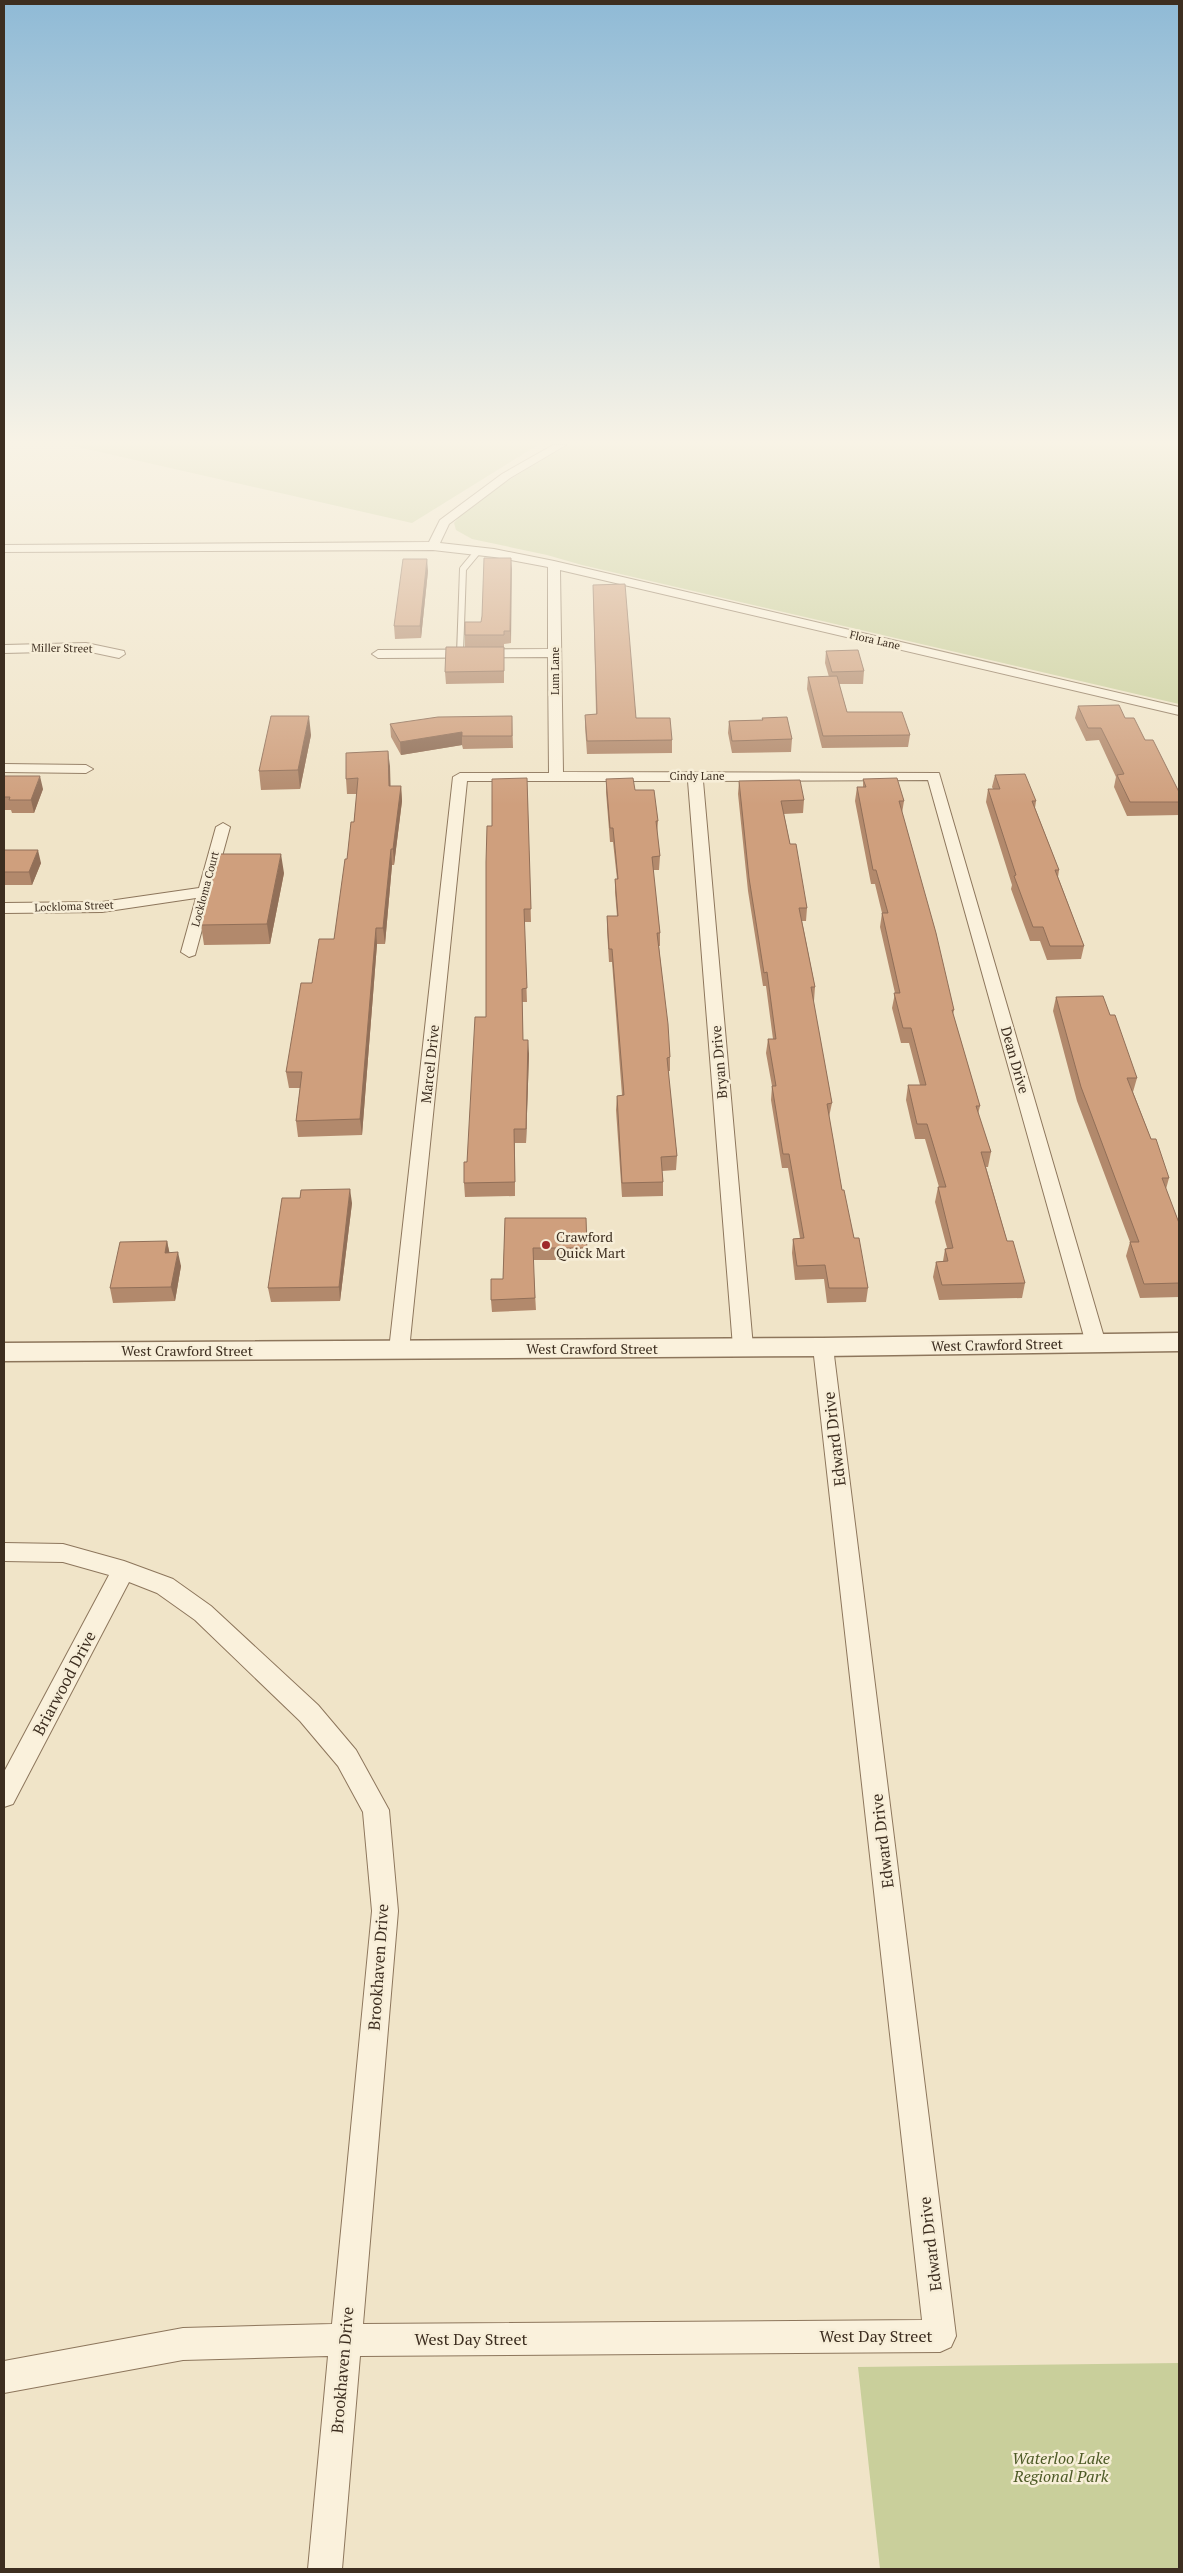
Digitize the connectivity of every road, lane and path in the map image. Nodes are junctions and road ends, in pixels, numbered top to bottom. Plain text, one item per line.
1 (466, 565) edge
2 (554, 565) joint
3 (4, 649) edge
4 (554, 653) junction
5 (119, 654) dead end
6 (378, 654) dead end
7 (460, 654) junction
8 (1178, 713) edge
9 (4, 768) edge
10 (86, 769) dead end
11 (695, 776) junction
12 (934, 776) joint
13 (460, 777) joint
14 (556, 777) junction
15 (223, 826) dead end
16 (204, 892) junction
17 (4, 908) edge
18 (189, 952) dead end
19 (1179, 1342) edge
20 (1096, 1344) junction
21 (823, 1347) junction
22 (743, 1348) junction
23 (399, 1350) junction
24 (4, 1352) edge
25 (4, 1552) edge
26 (124, 1570) junction
27 (4, 1796) edge
28 (940, 2336) joint
29 (345, 2340) junction
30 (4, 2377) edge
31 (325, 2569) edge

1 - 7 lane
2 - 4 street, Lum Lane
2 - 8 street, Flora Lane
3 - 5 street, Miller Street
4 - 7 street
4 - 14 street, Lum Lane
6 - 7 street
9 - 10 street
11 - 12 street, Cindy Lane
11 - 14 street, Cindy Lane
11 - 22 street, Bryan Drive
12 - 20 street, Dean Drive
13 - 14 street, Cindy Lane
13 - 23 street, Marcel Drive
15 - 16 street, Lockloma Court
16 - 17 street, Lockloma Street
16 - 18 street, Lockloma Court
19 - 20 street, West Crawford Street
20 - 21 street, West Crawford Street
21 - 22 street, West Crawford Street
21 - 28 street, Edward Drive
22 - 23 street, West Crawford Street
23 - 24 street, West Crawford Street
25 - 26 street, Brookhaven Drive
26 - 27 street, Briarwood Drive
26 - 29 street, Brookhaven Drive
28 - 29 street, West Day Street
29 - 30 street, West Day Street
29 - 31 street, Brookhaven Drive

